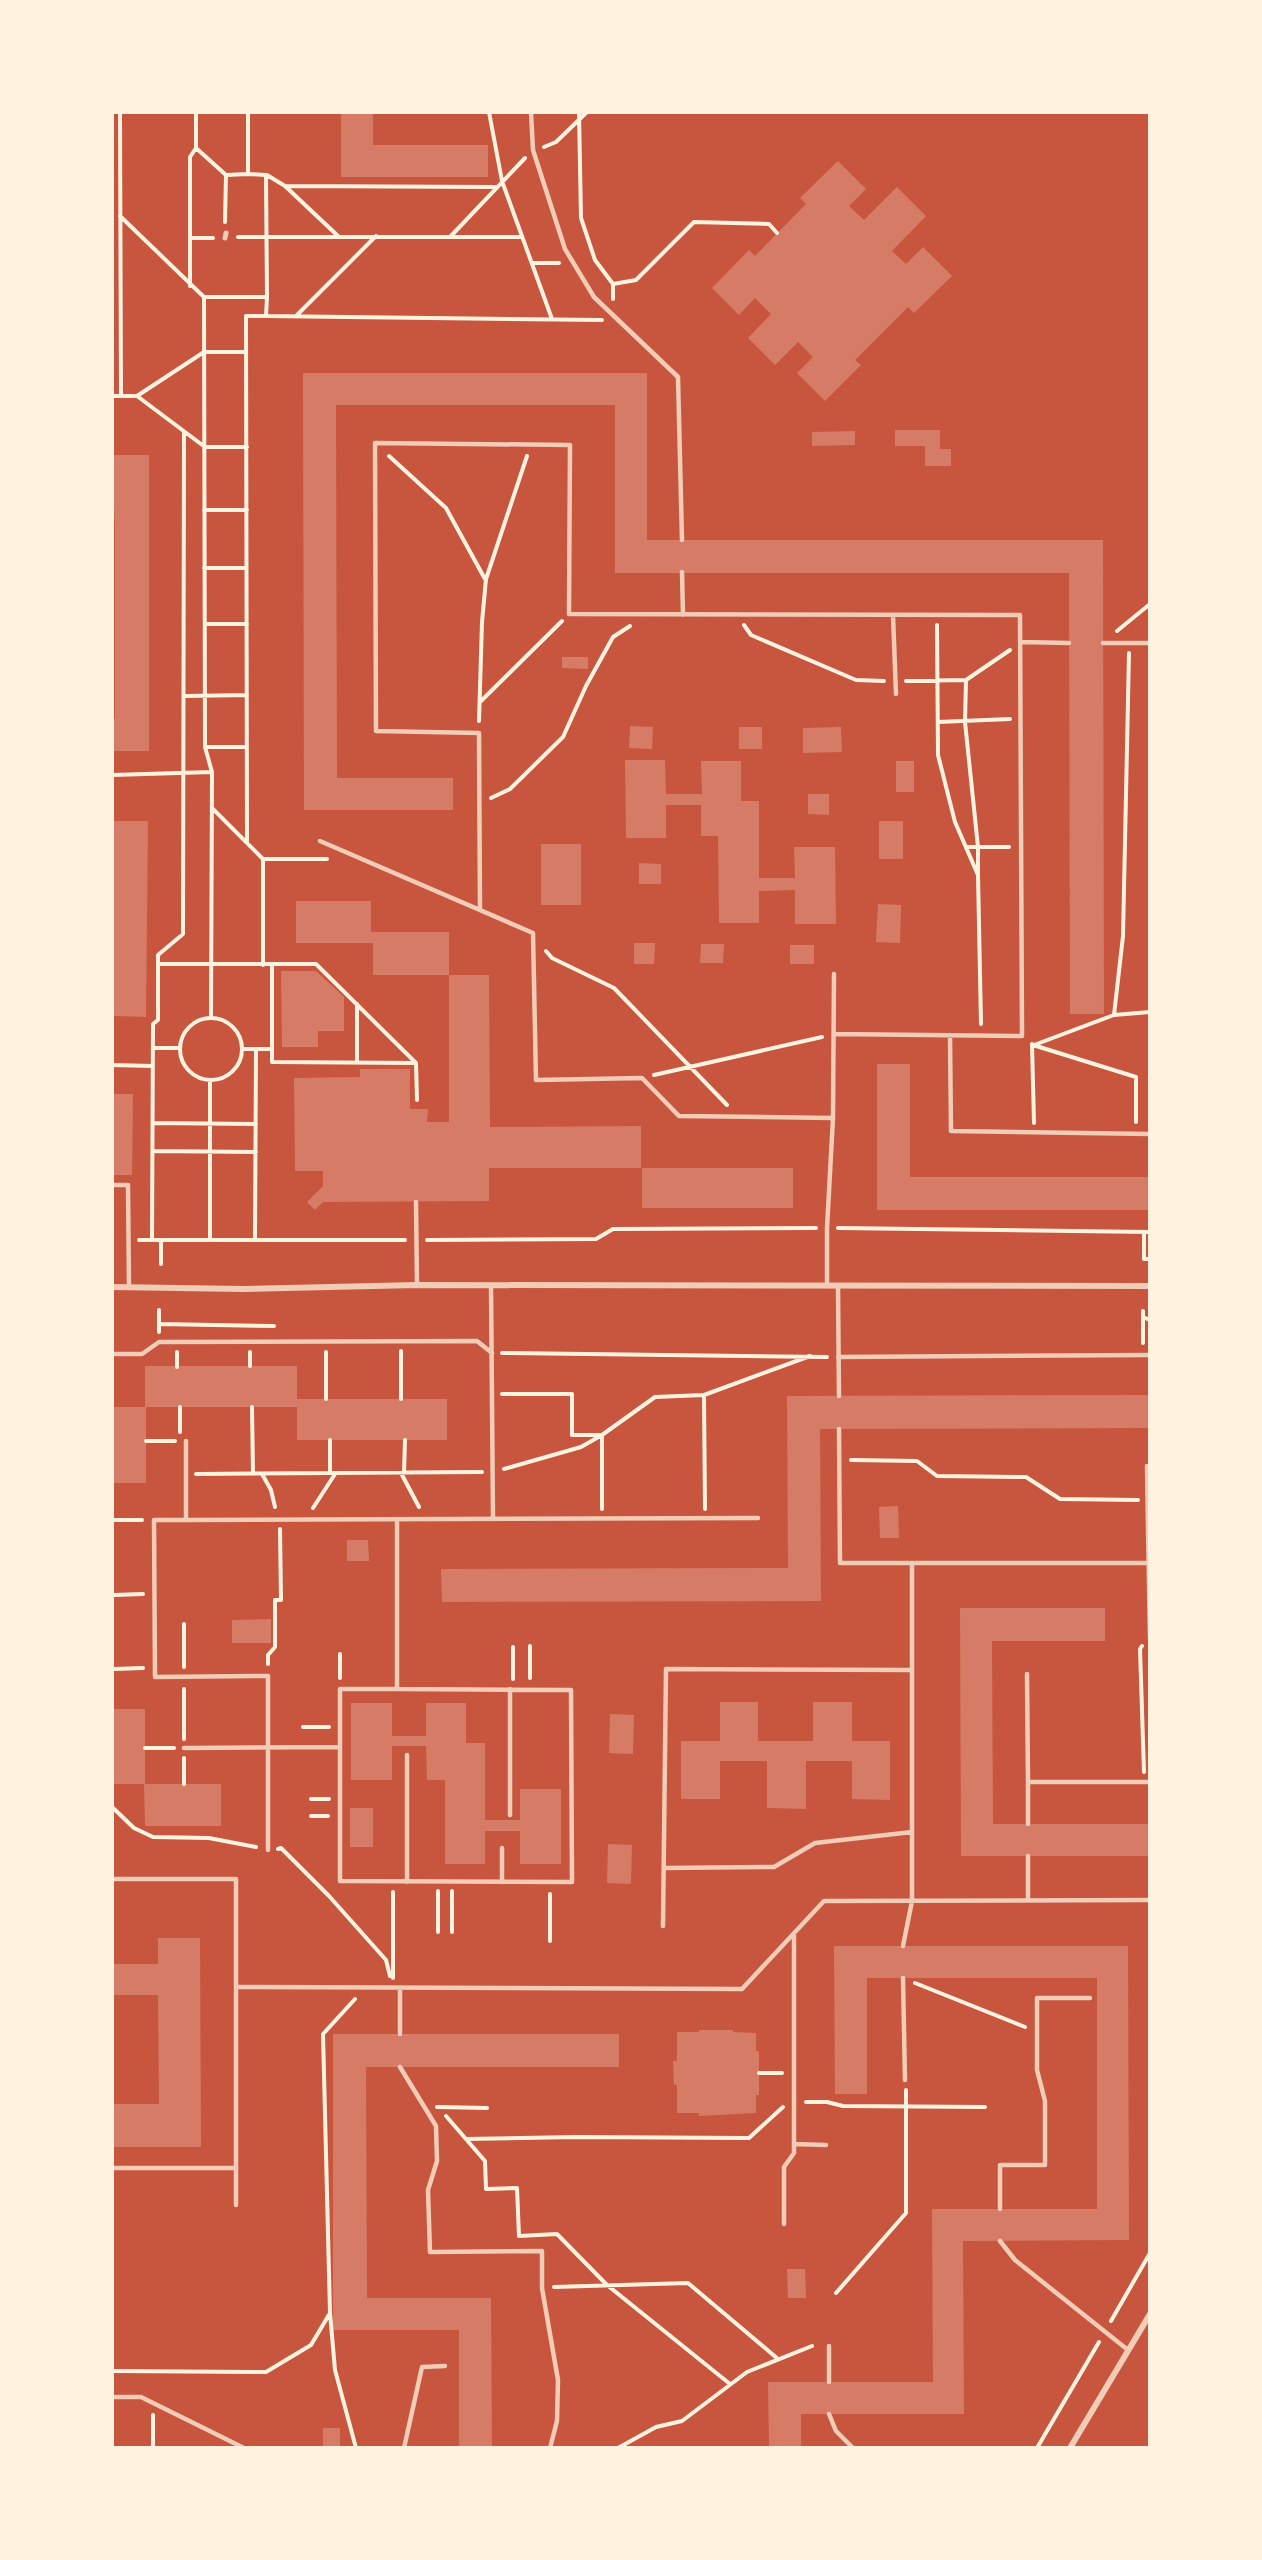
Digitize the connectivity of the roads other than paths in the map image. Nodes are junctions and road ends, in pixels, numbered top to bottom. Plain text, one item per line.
1 (531, 112) edge
2 (682, 540) dead end
3 (682, 572) dead end
4 (683, 615) junction
5 (893, 615) junction
6 (1021, 642) junction
7 (1069, 643) dead end
8 (1103, 643) road end
9 (1149, 643) edge
10 (896, 694) dead end
11 (320, 841) dead end
12 (480, 910) junction
13 (834, 974) dead end
14 (834, 1034) junction
15 (950, 1035) junction
16 (833, 1118) junction
17 (1149, 1134) edge
18 (112, 1185) edge
19 (416, 1202) dead end
20 (417, 1285) junction
21 (491, 1285) junction
22 (827, 1286) junction
23 (838, 1286) junction
24 (1149, 1286) edge
25 (112, 1287) edge
26 (129, 1287) junction
27 (492, 1353) junction
28 (112, 1354) edge
29 (1146, 1355) edge
30 (838, 1357) junction
31 (839, 1396) dead end
32 (839, 1429) dead end
33 (186, 1441) dead end
34 (1148, 1466) dead end
35 (758, 1518) dead end
36 (397, 1519) junction
37 (493, 1519) junction
38 (186, 1520) junction
39 (1149, 1528) edge
40 (912, 1563) junction
41 (1148, 1563) edge
42 (1149, 1638) edge
43 (912, 1670) junction
44 (1027, 1674) dead end
45 (397, 1689) junction
46 (512, 1689) junction
47 (340, 1747) junction
48 (184, 1748) road end
49 (268, 1748) junction
50 (407, 1755) dead end
51 (1028, 1782) junction
52 (1147, 1782) edge
53 (510, 1815) dead end
54 (1028, 1824) dead end
55 (912, 1832) junction
56 (502, 1848) dead end
57 (268, 1850) road end
58 (1028, 1856) dead end
59 (664, 1868) junction
60 (112, 1879) edge
61 (407, 1882) junction
62 (502, 1882) junction
63 (1028, 1900) junction
64 (1149, 1900) edge
65 (912, 1901) junction
66 (663, 1926) dead end
67 (794, 1933) junction
68 (903, 1946) dead end
69 (903, 1978) road end
70 (236, 1987) junction
71 (400, 1988) junction
72 (1090, 1998) dead end
73 (400, 2034) dead end
74 (400, 2067) dead end
75 (905, 2080) road end
76 (794, 2144) junction
77 (826, 2145) dead end
78 (112, 2168) edge
79 (236, 2168) junction
80 (236, 2205) dead end
81 (1000, 2209) dead end
82 (784, 2223) dead end
83 (1000, 2241) dead end
84 (1149, 2314) edge
85 (829, 2346) dead end
86 (1128, 2350) junction
87 (445, 2366) dead end
88 (829, 2382) dead end
89 (112, 2397) edge
90 (829, 2414) dead end
91 (244, 2448) edge
92 (405, 2448) edge
93 (550, 2448) edge
94 (853, 2448) edge
95 (1070, 2448) edge

1 - 2 lane
3 - 4 lane
4 - 5 lane
4 - 12 lane
5 - 6 lane
5 - 10 lane
6 - 7 lane
6 - 15 lane
8 - 9 lane
11 - 12 lane
12 - 16 lane
13 - 14 lane
14 - 15 lane
14 - 16 lane
15 - 17 lane
16 - 22 lane
18 - 26 lane
19 - 20 lane
20 - 21 street
20 - 26 street
21 - 22 street
21 - 27 lane
22 - 23 street
23 - 24 street
23 - 30 lane
25 - 26 street
27 - 28 lane
27 - 37 lane
29 - 30 lane
30 - 31 lane
32 - 40 lane
33 - 38 lane
34 - 39 lane
35 - 37 lane
36 - 37 lane
36 - 38 lane
36 - 45 lane
38 - 49 lane
39 - 41 lane
40 - 41 lane
40 - 43 lane
41 - 42 lane
43 - 55 lane
43 - 59 lane
44 - 51 lane
45 - 46 lane
45 - 47 lane
46 - 53 lane
46 - 62 lane
47 - 49 lane
47 - 61 lane
48 - 49 lane
49 - 57 lane
50 - 61 lane
51 - 52 lane
51 - 54 lane
55 - 59 lane
55 - 65 lane
56 - 62 lane
58 - 63 lane
59 - 66 lane
60 - 70 lane
61 - 62 lane
63 - 64 lane
63 - 65 lane
65 - 67 lane
65 - 68 lane
67 - 71 lane
67 - 76 lane
69 - 75 lane
70 - 71 lane
70 - 79 lane
71 - 73 lane
72 - 81 lane
74 - 93 lane
76 - 77 lane
76 - 82 lane
78 - 79 lane
79 - 80 lane
83 - 86 lane
84 - 86 street
85 - 88 lane
86 - 95 street
87 - 92 lane
89 - 91 lane
90 - 94 lane

